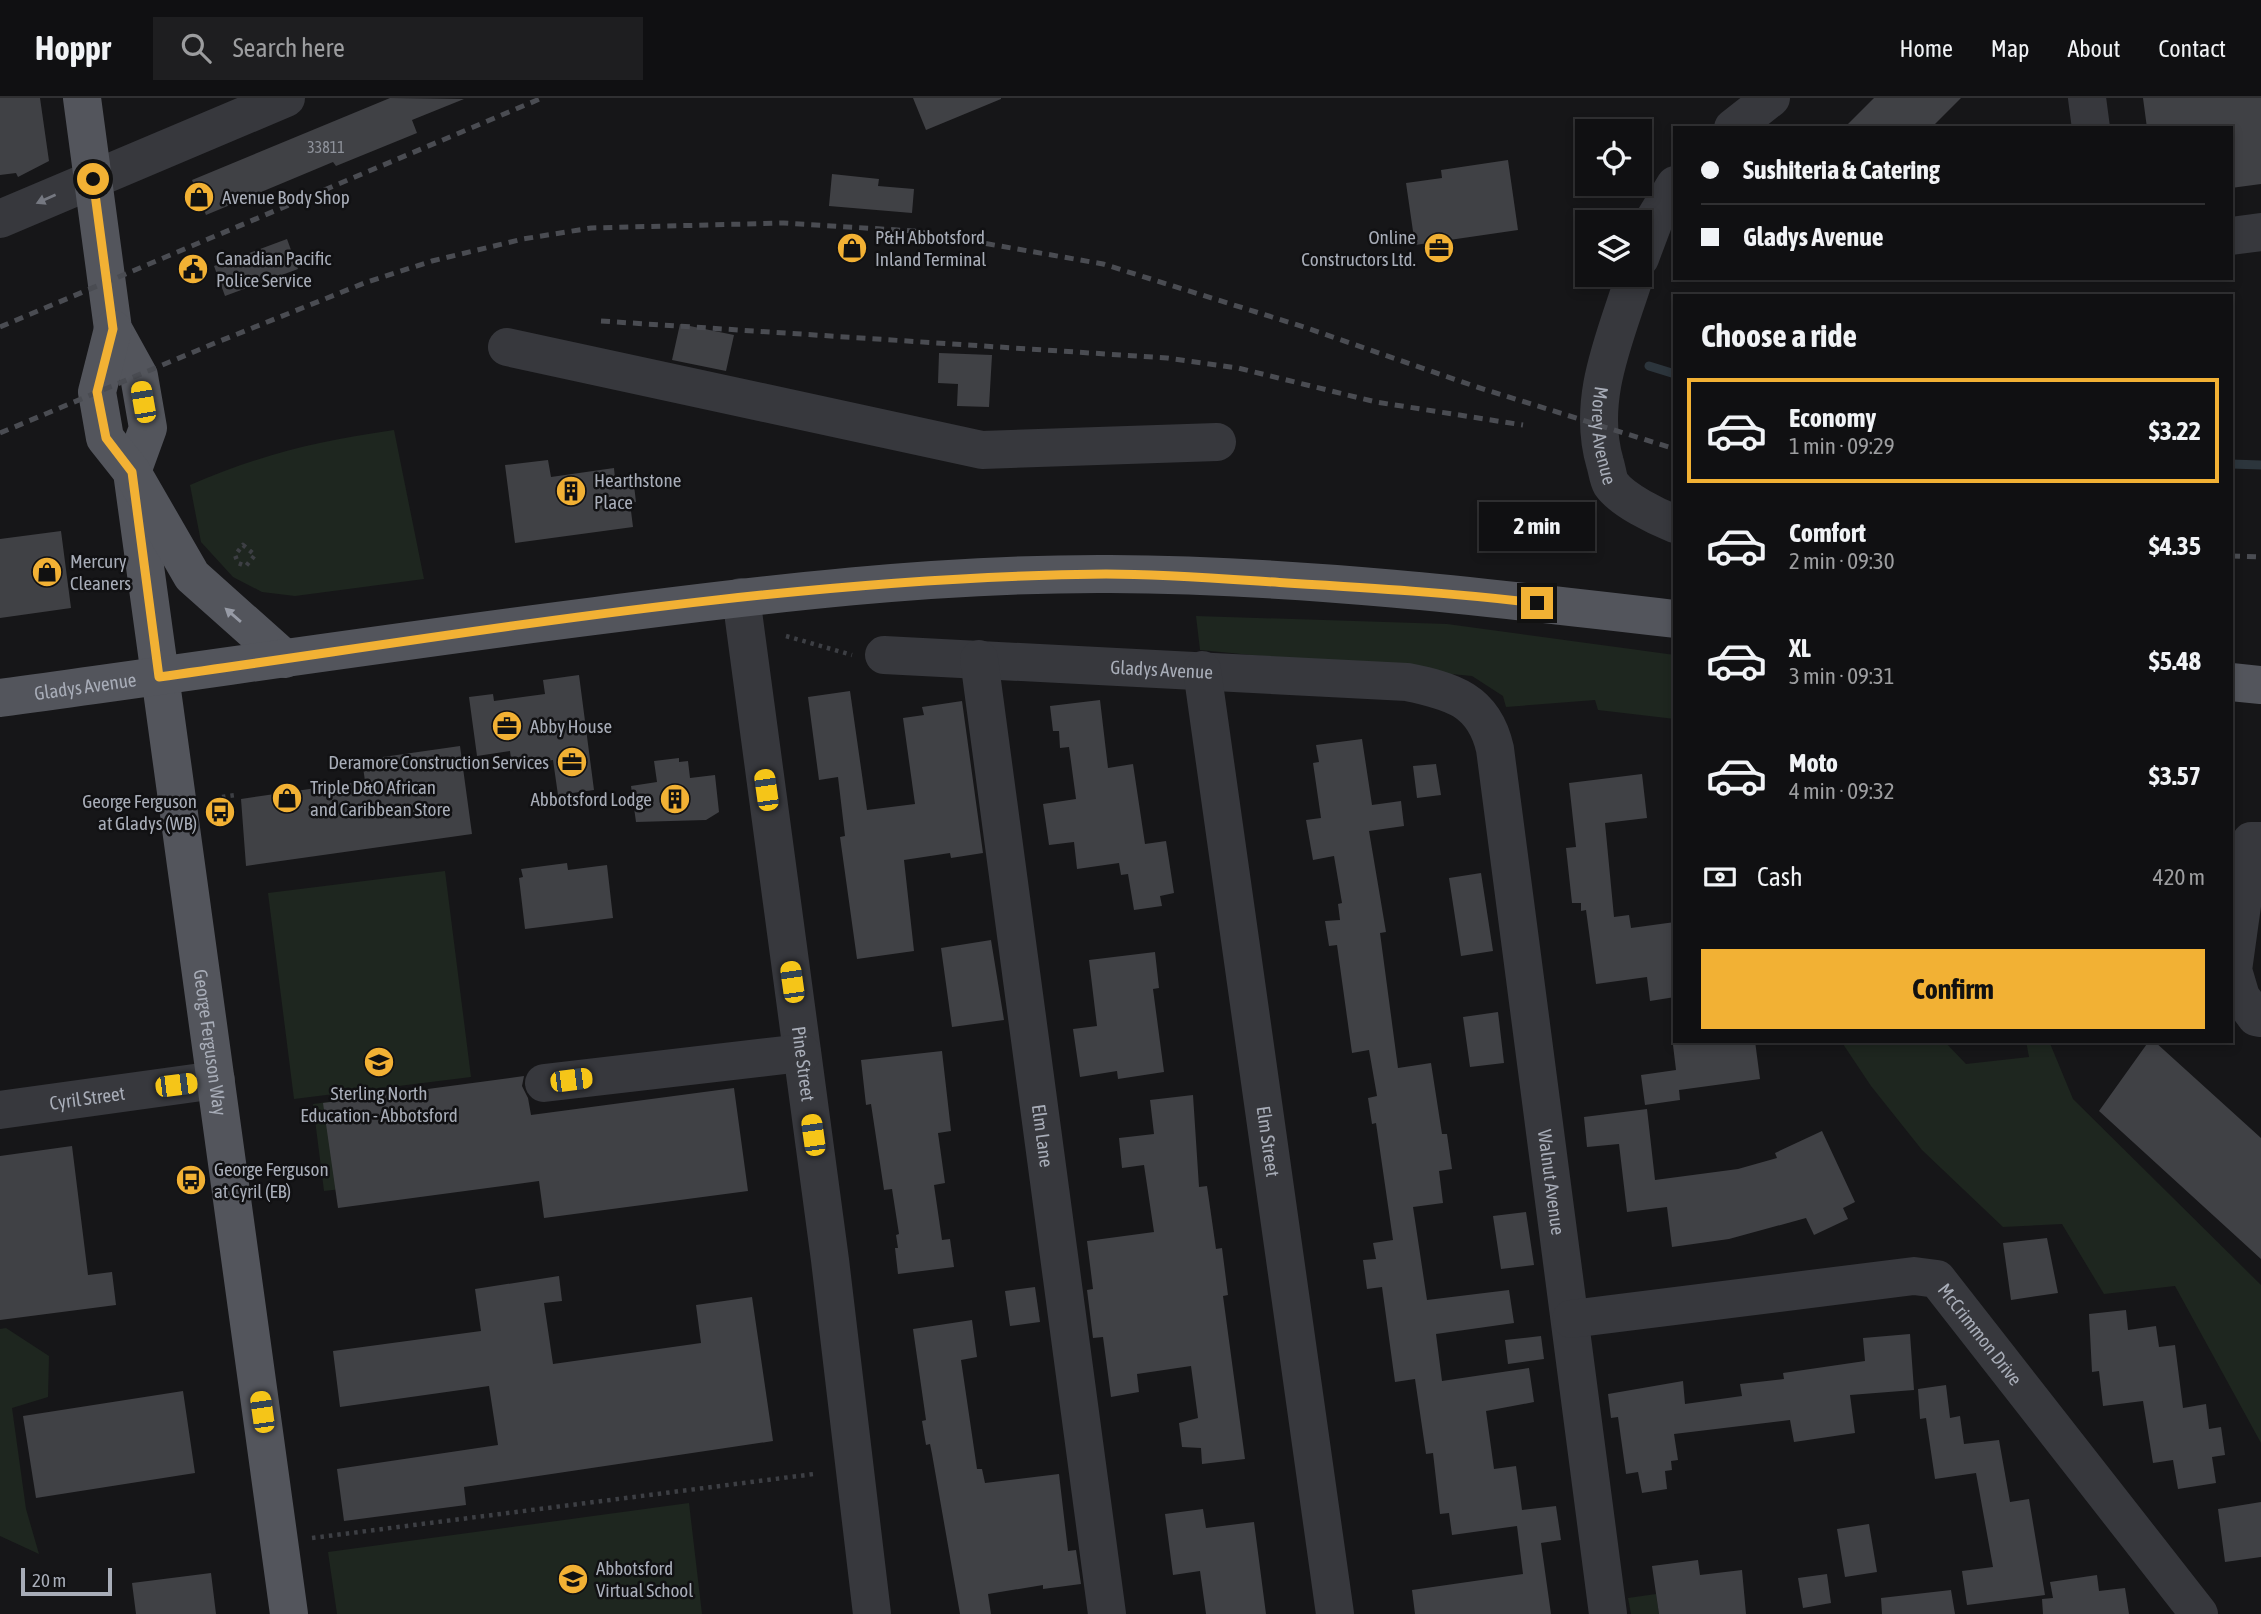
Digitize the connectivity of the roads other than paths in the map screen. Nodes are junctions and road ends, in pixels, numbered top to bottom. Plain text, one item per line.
1 (82, 98) edge
2 (286, 98) edge
3 (1771, 98) edge
4 (2087, 98) edge
5 (1736, 126) edge
6 (2091, 126) edge
7 (93, 179) junction
8 (1673, 188) edge
9 (0, 219) edge
10 (1652, 226) edge
11 (2261, 232) edge
12 (2233, 236) edge
13 (1631, 287) edge
14 (507, 347) dead end
15 (1217, 442) dead end
16 (132, 472) junction
17 (1673, 523) edge
18 (741, 597) junction
19 (1673, 619) edge
20 (884, 655) road end
21 (979, 659) junction
22 (285, 660) junction
23 (1202, 670) junction
24 (159, 677) junction
25 (2233, 682) edge
26 (2261, 684) edge
27 (0, 698) edge
28 (1496, 749) joint
29 (2261, 841) edge
30 (2261, 1018) edge
31 (802, 1054) junction
32 (216, 1080) junction
33 (544, 1083) dead end
34 (0, 1110) edge
35 (1571, 1319) junction
36 (289, 1614) edge
37 (872, 1614) edge
38 (1107, 1614) edge
39 (1335, 1614) edge
40 (1608, 1614) edge
41 (2199, 1614) edge

1 - 7 main road, George Ferguson Way
2 - 7 street
3 - 5 street
4 - 6 street
7 -> 9 street
7 - 16 main road, George Ferguson Way
8 - 10 street
11 - 12 street
13 - 17 street, Morey Avenue
14 - 15 street
22 -> 16 main road
16 - 24 main road, George Ferguson Way
18 - 19 main road, Gladys Avenue
18 - 22 main road, Gladys Avenue
18 - 31 street, Pine Street
20 - 21 street, Gladys Avenue
21 - 23 street, Gladys Avenue
21 - 38 street, Elm Lane
22 - 24 main road, Gladys Avenue
23 - 28 street, Gladys Avenue
23 - 39 street, Elm Street
24 - 27 main road, Gladys Avenue
24 - 32 main road, George Ferguson Way
25 - 26 main road
28 - 35 street, Walnut Avenue
29 - 30 street
31 - 33 street
31 - 37 street, Pine Street
32 - 34 street, Cyril Street
32 - 36 main road, George Ferguson Way
35 - 40 street, Walnut Avenue
35 - 41 street, McCrimmon Drive

